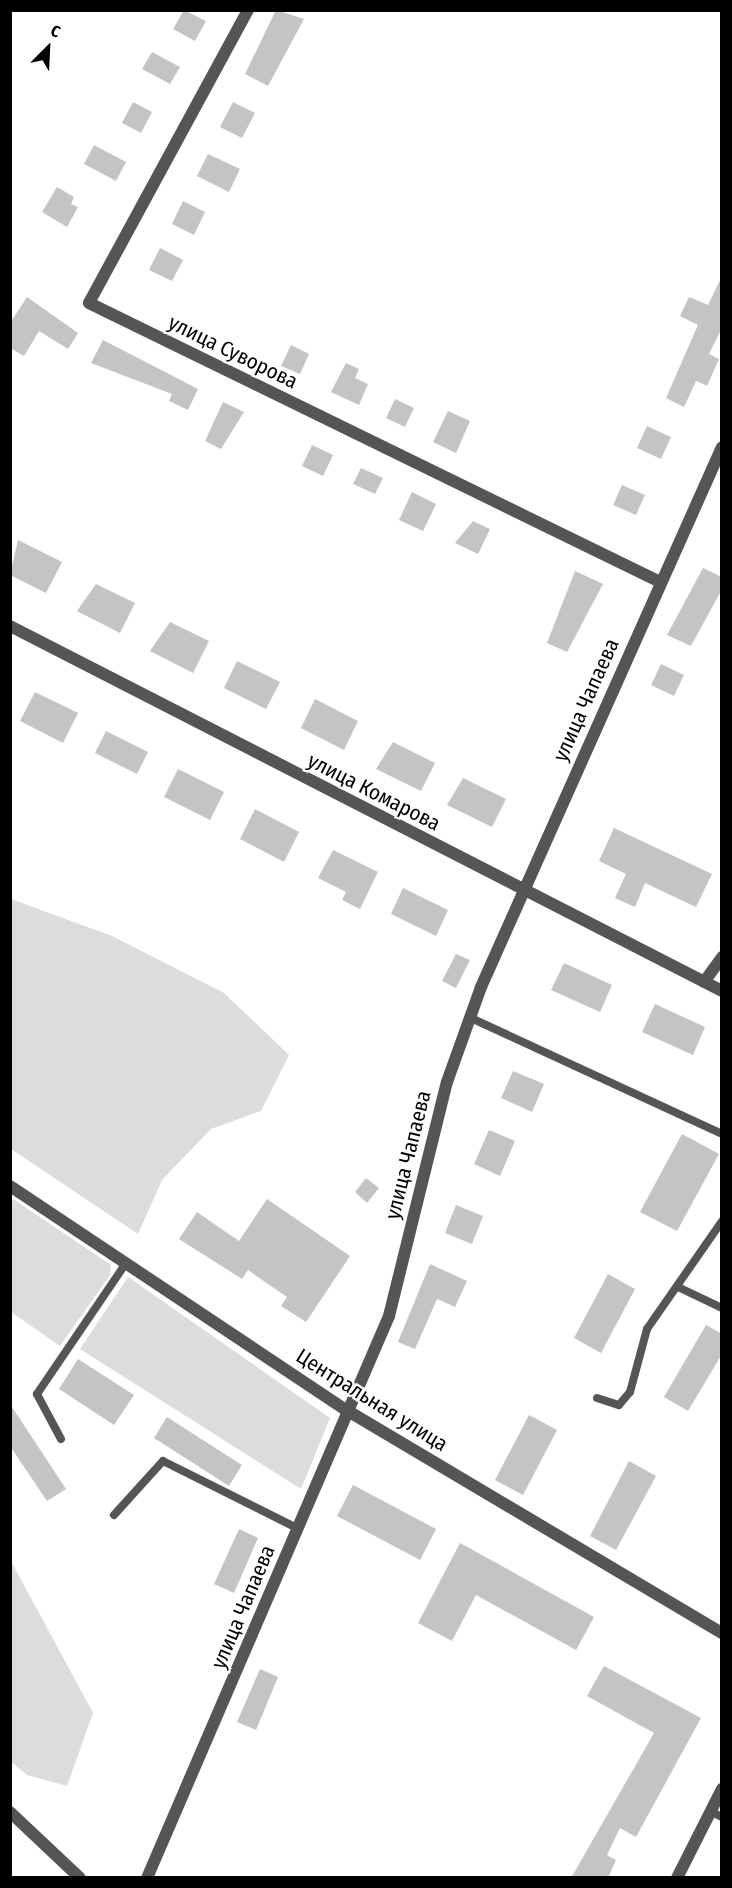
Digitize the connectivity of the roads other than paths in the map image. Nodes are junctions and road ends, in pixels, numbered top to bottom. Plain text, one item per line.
1 (248, 10) edge
2 (722, 447) edge
3 (660, 582) junction
4 (10, 626) edge
5 (521, 890) junction
6 (722, 957) edge
7 (704, 982) junction
8 (722, 990) edge
9 (471, 1018) junction
10 (722, 1134) edge
11 (10, 1186) edge
12 (722, 1221) edge
13 (126, 1263) junction
14 (678, 1287) junction
15 (722, 1308) edge
16 (597, 1398) dead end
17 (348, 1411) junction
18 (61, 1438) dead end
19 (114, 1515) dead end
20 (297, 1528) junction
21 (722, 1633) edge
22 (722, 1789) edge
23 (10, 1812) edge
24 (716, 1814) edge
25 (80, 1878) edge
26 (147, 1878) edge
27 (677, 1878) edge

1 - 3 street, улица Суворова
2 - 3 street, улица Чапаева
3 - 5 street, улица Чапаева
4 - 5 street, улица Комарова
5 - 7 street, улица Комарова
5 - 9 street, улица Чапаева
6 - 7 street
7 - 8 street, улица Комарова
9 - 10 lane
9 - 17 street, улица Чапаева
11 - 13 street, Центральная улица
12 - 14 lane
13 - 17 street, Центральная улица
13 - 18 lane
14 - 15 lane
14 - 16 lane
17 - 20 street, улица Чапаева
17 - 21 street, Центральная улица
19 - 20 lane
20 - 26 street, улица Чапаева
22 - 24 street
23 - 25 street
24 - 27 street

